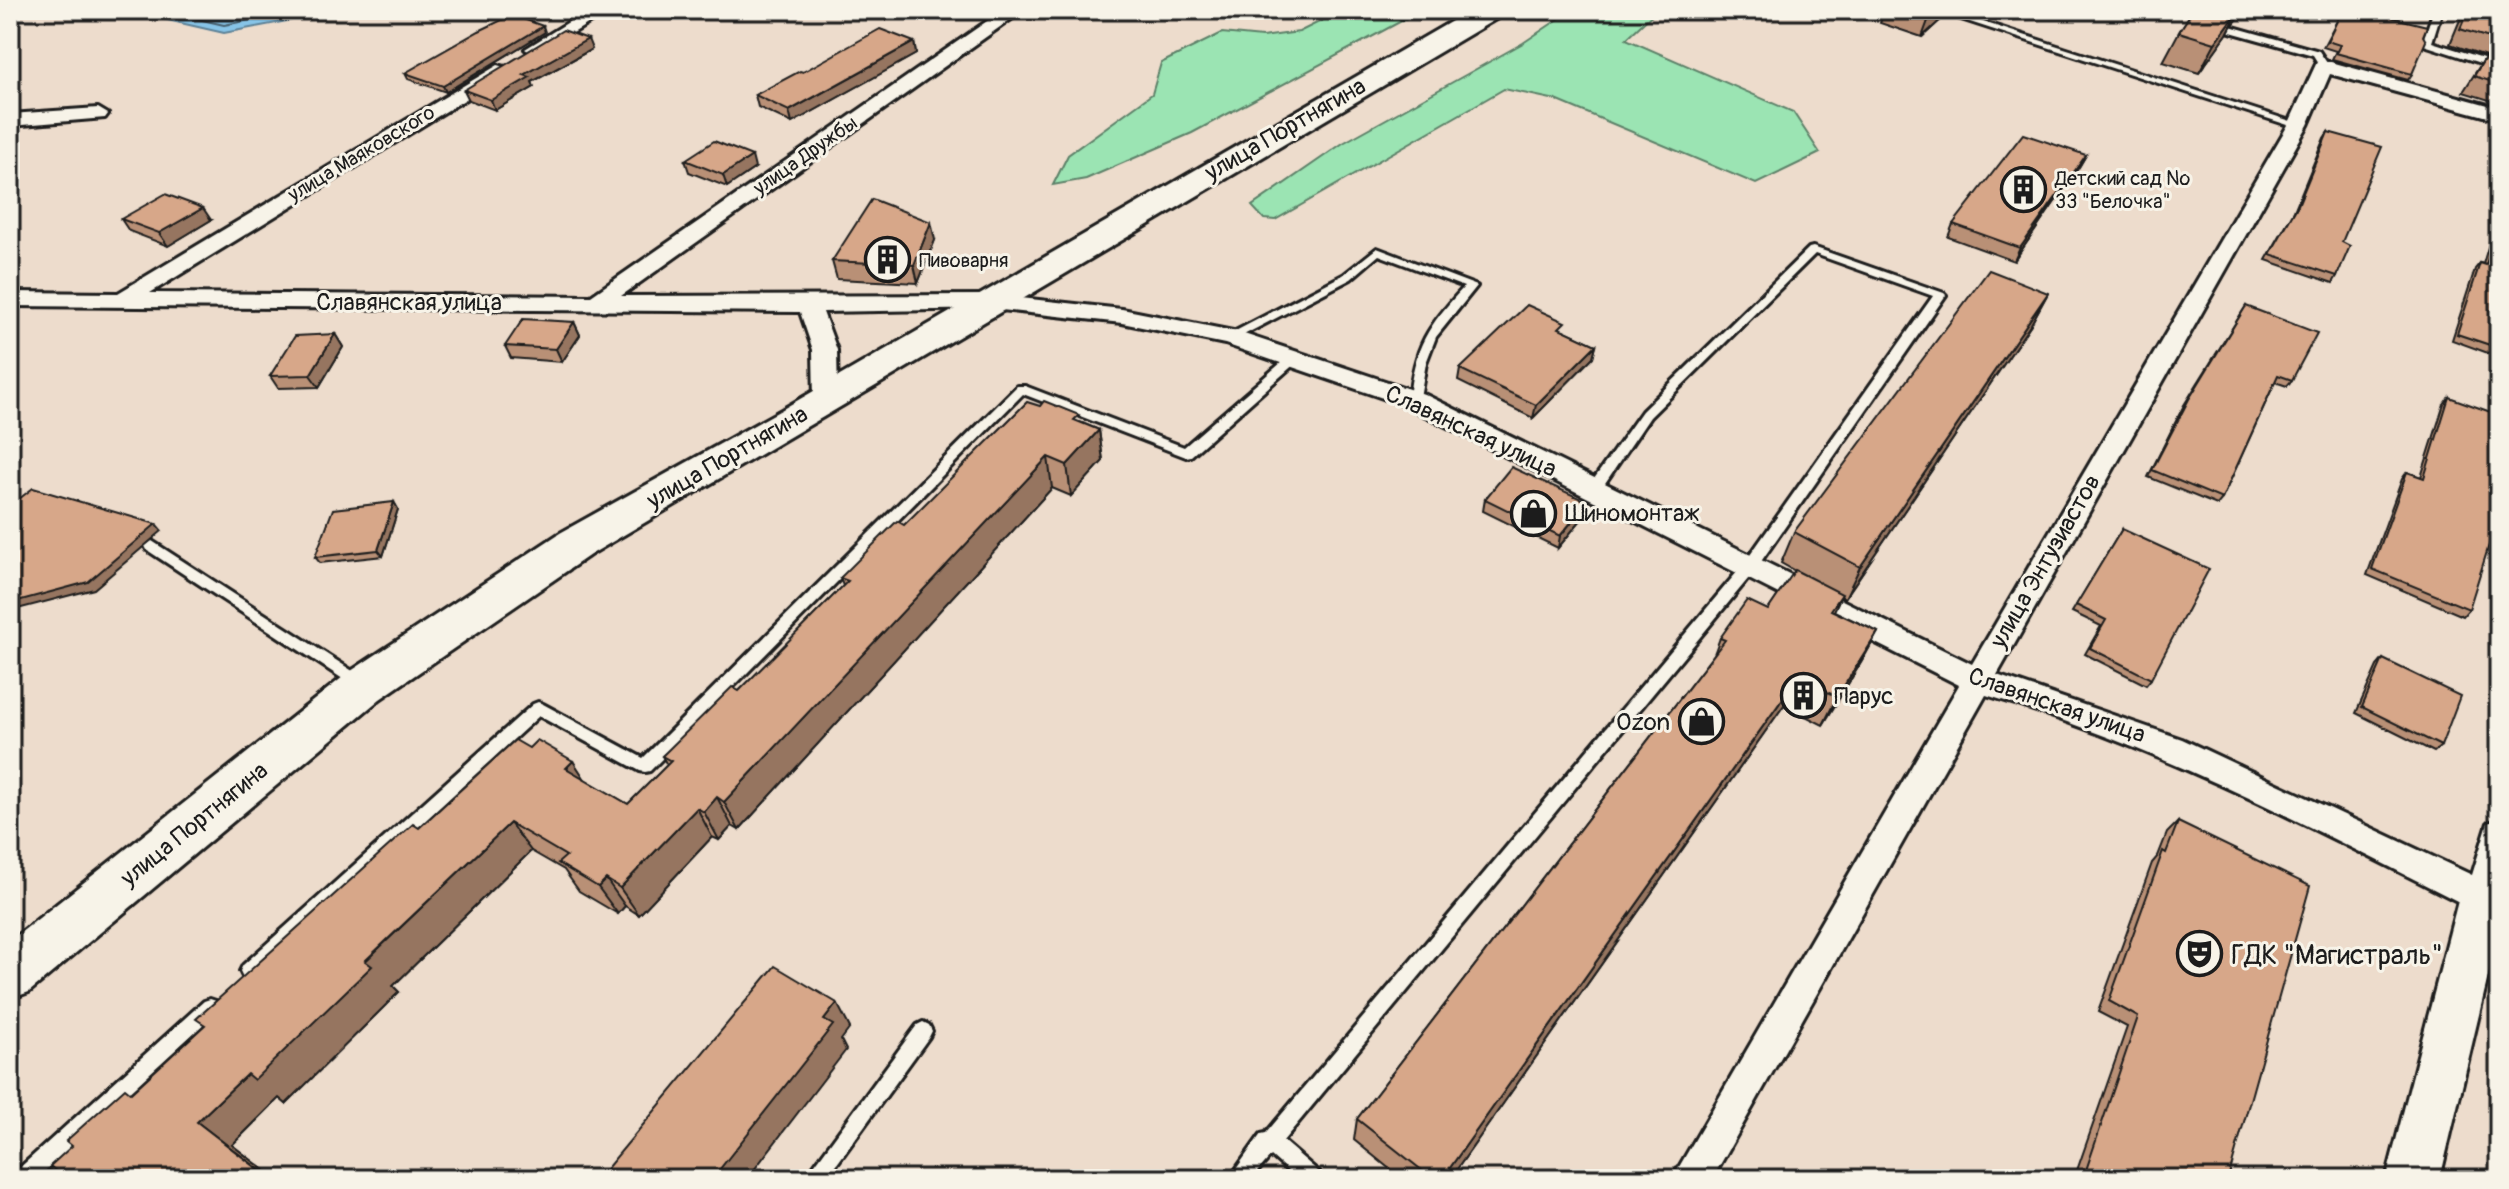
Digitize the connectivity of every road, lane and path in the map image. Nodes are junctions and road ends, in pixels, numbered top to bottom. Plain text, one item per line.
1 (601, 10) edge
2 (1015, 10) edge
3 (1491, 10) edge
4 (1937, 10) edge
5 (2438, 10) edge
6 (2203, 21) edge
7 (2324, 66) junction
8 (2499, 66) edge
9 (98, 114) dead end
10 (2499, 114) edge
11 (10, 120) edge
12 (2298, 125) junction
13 (10, 299) edge
14 (123, 300) junction
15 (598, 302) junction
16 (992, 302) junction
17 (809, 305) junction
18 (1230, 337) junction
19 (1294, 358) junction
20 (826, 400) junction
21 (1415, 400) junction
22 (1594, 489) junction
23 (152, 546) dead end
24 (1748, 569) junction
25 (1976, 680) junction
26 (364, 686) junction
27 (2499, 833) edge
28 (2491, 902) edge
29 (10, 974) edge
30 (923, 1031) dead end
31 (1268, 1141) junction
32 (22, 1179) edge
33 (814, 1179) edge
34 (1239, 1179) edge
35 (1312, 1179) edge
36 (1691, 1179) edge
37 (2413, 1179) edge

1 - 14 street, улица Маяковского
2 - 15 street, улица Дружбы
3 - 16 main road, улица Портнягина
4 - 12 lane
5 - 8 lane
6 - 7 lane
7 - 10 street
7 - 12 street, улица Энтузиастов
9 - 11 street
12 - 25 street, улица Энтузиастов
13 - 14 street, Славянская улица
14 - 15 street, Славянская улица
15 - 17 street, Славянская улица
16 - 17 street, Славянская улица
16 - 18 street, Славянская улица
16 - 20 main road, улица Портнягина
17 - 20 street
18 - 19 street, Славянская улица
18 - 21 lane
19 - 21 street, Славянская улица
19 - 32 lane
20 - 26 main road, улица Портнягина
21 - 22 street, Славянская улица
22 - 24 street, Славянская улица
22 - 24 lane
23 - 26 lane
24 - 25 street, Славянская улица
24 - 31 lane
25 - 28 street, Славянская улица
25 - 36 street, улица Энтузиастов
26 - 29 main road, улица Портнягина
27 - 28 street
28 - 37 street
30 - 33 lane
31 - 34 lane
31 - 35 lane

